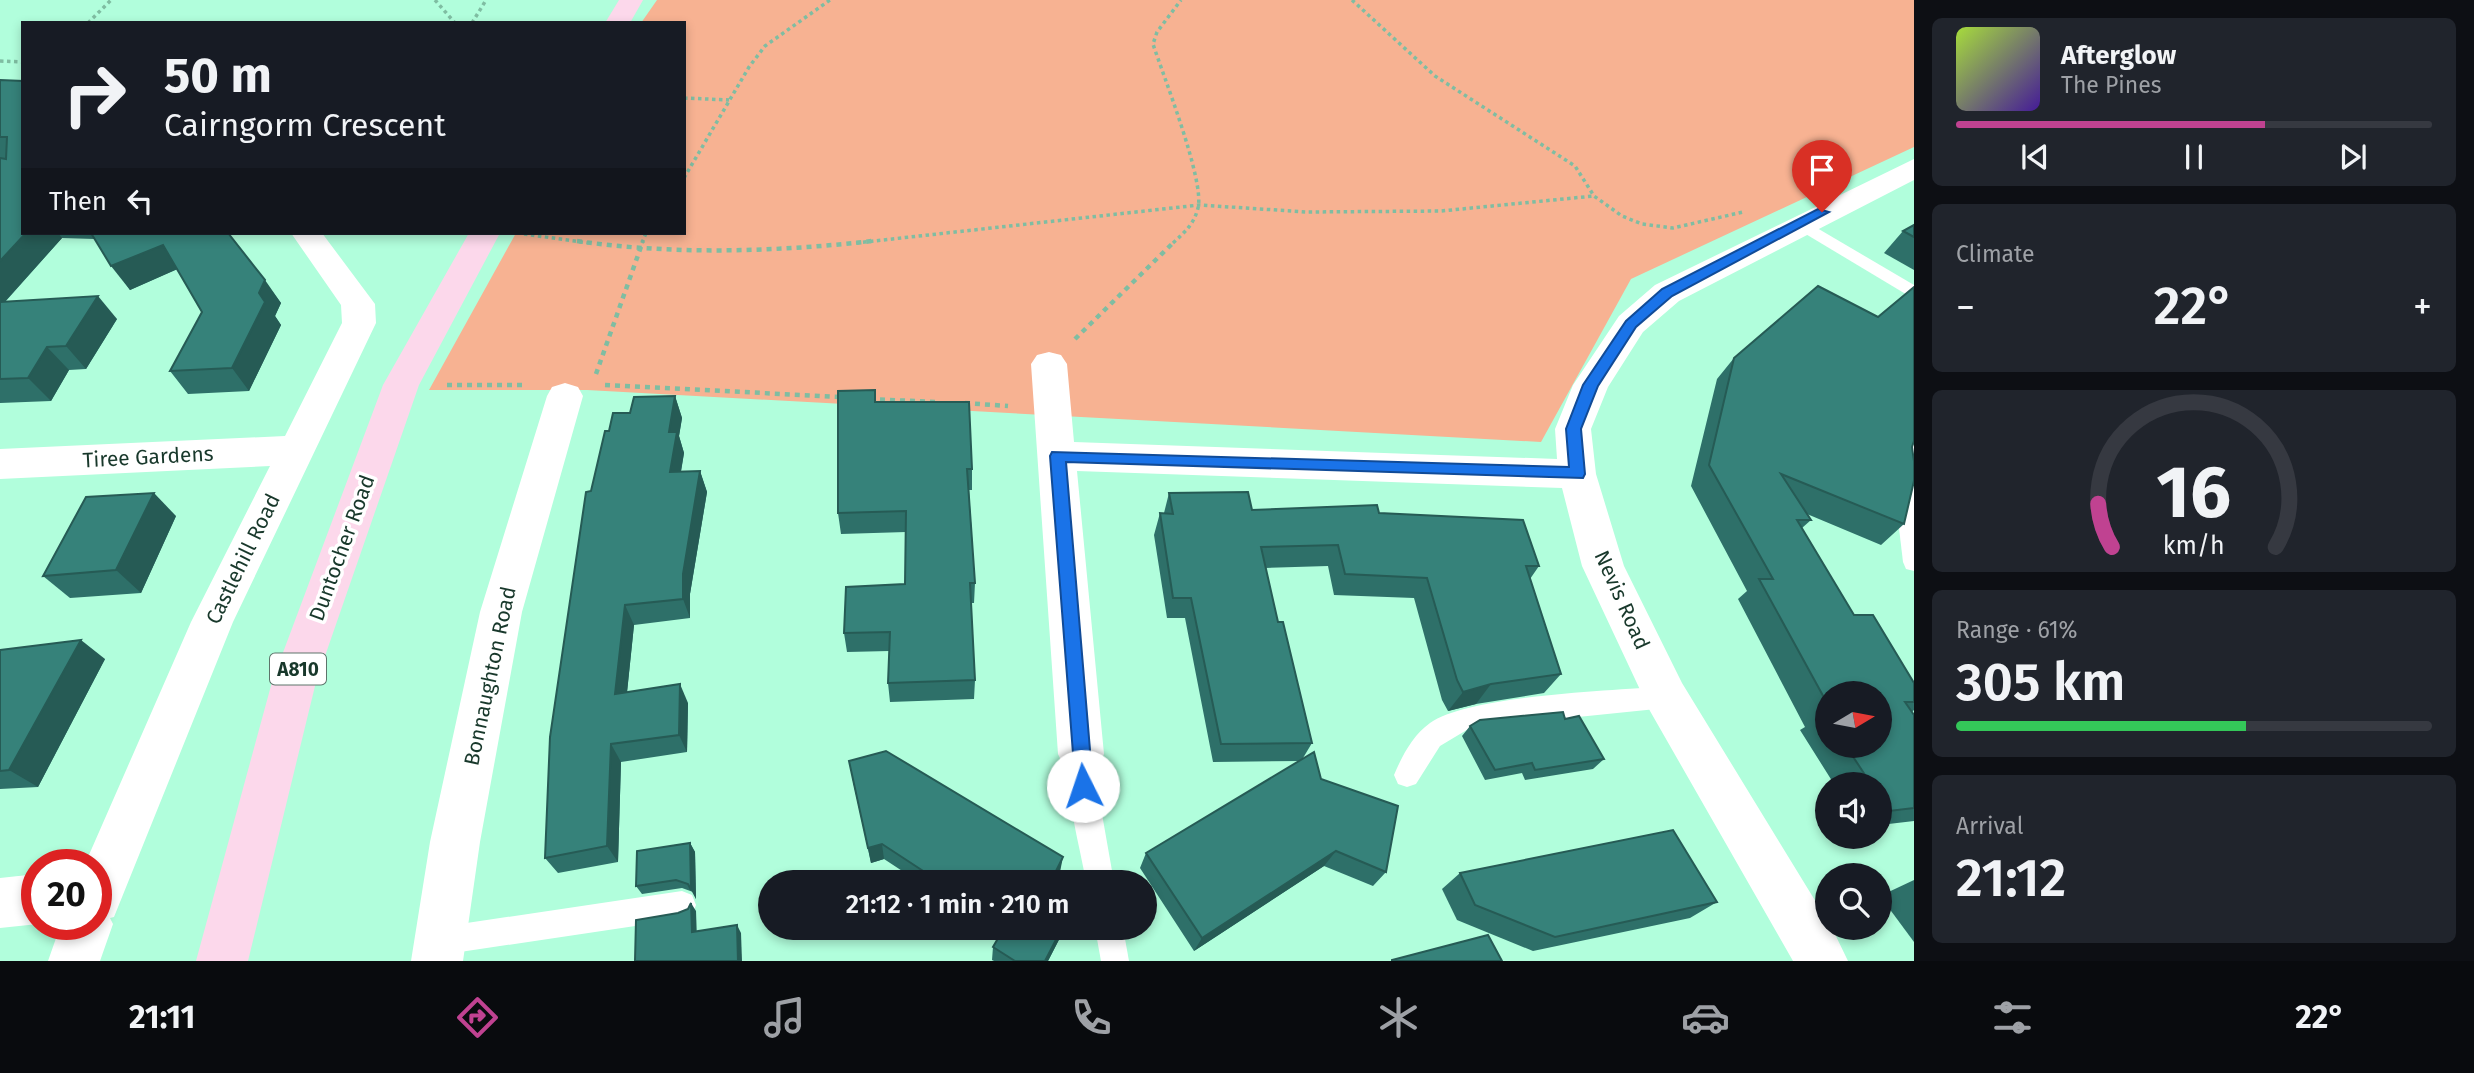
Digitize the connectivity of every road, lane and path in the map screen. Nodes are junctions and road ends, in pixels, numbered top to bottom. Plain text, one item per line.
1 (111, 0) edge
2 (435, 0) edge
3 (486, 0) edge
4 (631, 0) edge
5 (830, 0) edge
6 (1181, 0) edge
7 (1352, 0) edge
8 (90, 21) edge
9 (453, 21) edge
10 (473, 21) edge
11 (618, 21) edge
12 (0, 61) edge
13 (21, 62) edge
14 (686, 98) edge
15 (730, 100) junction
16 (1914, 168) edge
17 (686, 175) edge
18 (1594, 196) junction
19 (1199, 205) junction
20 (1797, 224) junction
21 (307, 235) edge
22 (483, 235) edge
23 (527, 235) edge
24 (645, 235) edge
25 (637, 250) junction
26 (1914, 293) edge
27 (1049, 364) joint
28 (401, 385) junction
29 (551, 390) joint
30 (843, 397) edge
31 (857, 398) edge
32 (940, 402) edge
33 (954, 403) edge
34 (1052, 408) junction
35 (1914, 429) edge
36 (297, 450) junction
37 (1058, 456) junction
38 (0, 464) edge
39 (1577, 474) junction
40 (1914, 562) edge
41 (1667, 697) junction
42 (1081, 754) joint
43 (1406, 775) dead end
44 (112, 861) edge
45 (1098, 870) edge
46 (21, 901) edge
47 (0, 903) edge
48 (682, 905) dead end
49 (81, 940) edge
50 (1111, 940) edge
51 (438, 951) edge
52 (74, 961) edge
53 (222, 961) edge
54 (1115, 961) edge
55 (1822, 961) edge

1 - 8 path
2 - 9 path
3 - 10 path
4 - 11 main road
5 - 15 path
6 - 19 path
7 - 18 path
12 - 13 path
14 - 15 path
15 - 17 path
16 - 20 street, Nevis Road
18 - 19 path
18 - 20 path
19 - 25 path
19 - 27 path
20 - 26 lane
20 - 39 street, Nevis Road
21 - 36 street, Castlehill Road
22 - 28 main road, Duntocher Road / A810
23 - 25 path
24 - 25 path
25 - 30 path
27 - 34 street
28 - 29 path
28 - 53 main road, Duntocher Road / A810
29 - 51 street, Bonnaughton Road
31 - 32 path
33 - 34 path
34 - 37 street
35 - 40 lane
36 - 38 street, Tiree Gardens
36 - 44 street, Castlehill Road
37 - 39 street
37 - 42 street
39 - 41 street, Nevis Road
41 - 43 lane
41 - 55 street, Nevis Road
42 - 45 lane
46 - 47 street
48 - 51 lane
49 - 52 street, Castlehill Road
50 - 54 lane

